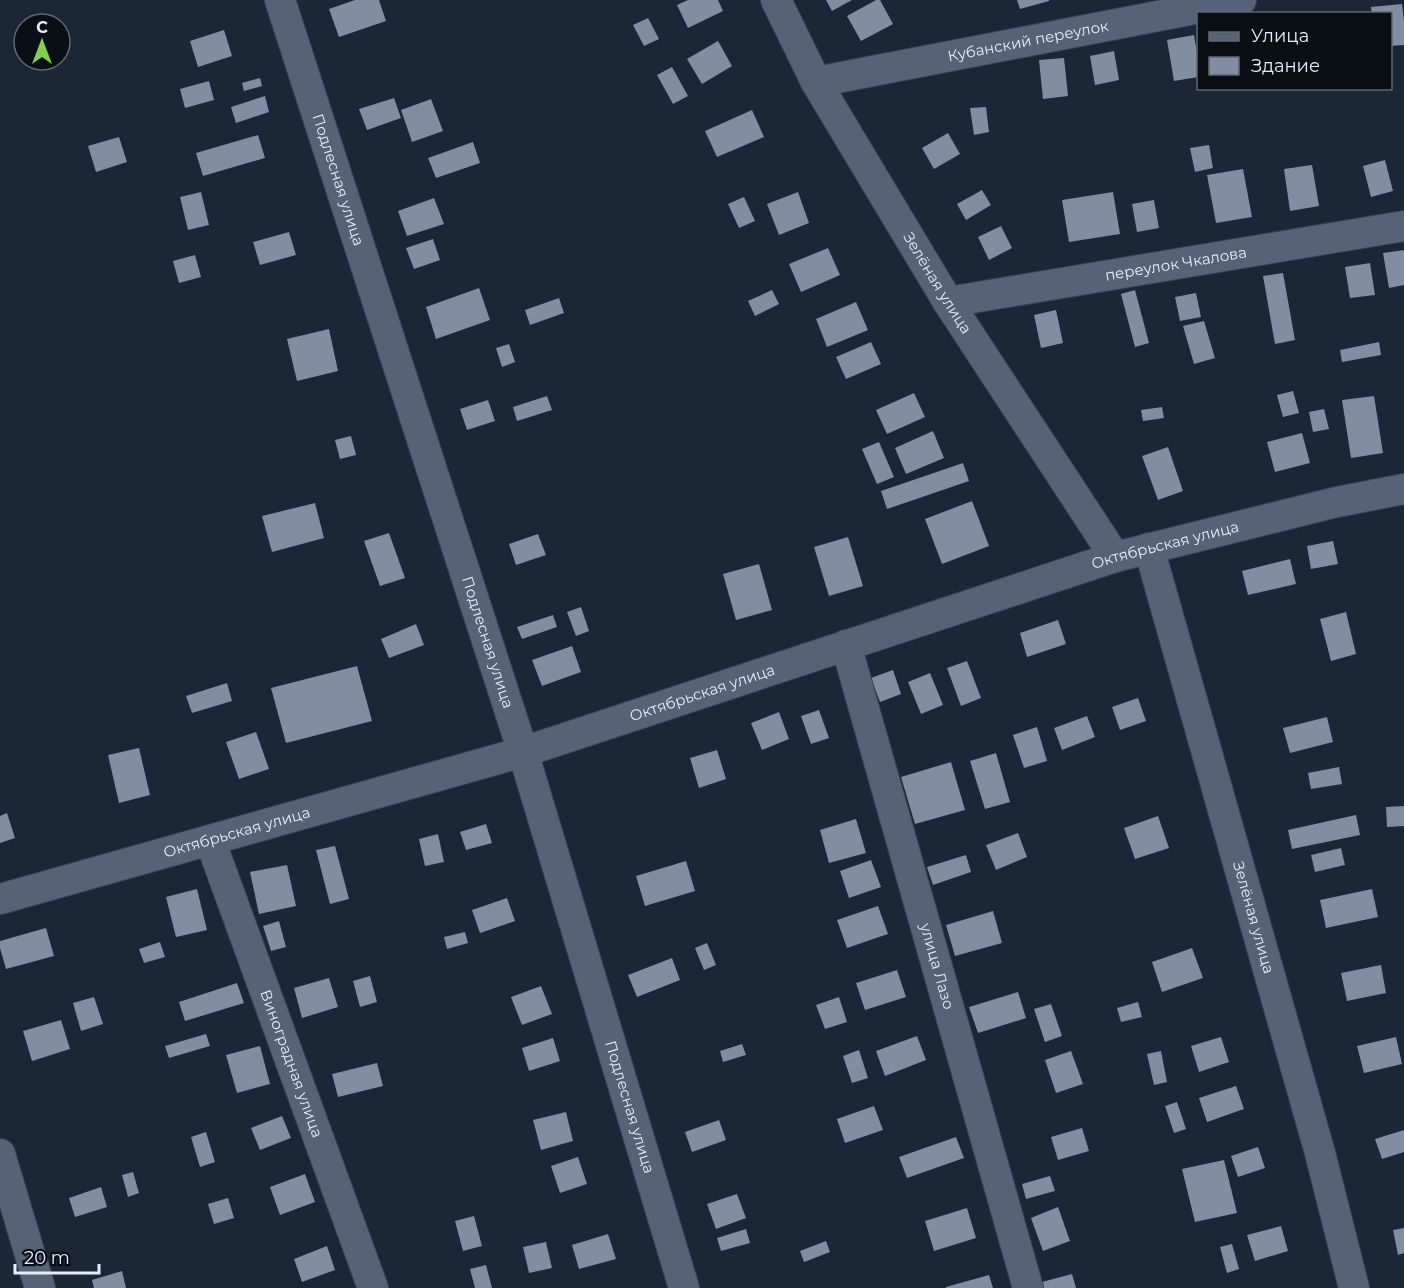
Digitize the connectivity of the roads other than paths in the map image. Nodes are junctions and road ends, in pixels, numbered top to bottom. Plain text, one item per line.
1 (280, 0) edge
2 (776, 0) edge
3 (1241, 0) edge
4 (816, 82) junction
5 (1404, 225) edge
6 (948, 302) junction
7 (1404, 489) edge
8 (1149, 548) junction
9 (1115, 557) junction
10 (846, 645) junction
11 (523, 752) junction
12 (210, 840) junction
13 (0, 899) edge
14 (0, 1154) edge
15 (40, 1288) edge
16 (373, 1288) edge
17 (684, 1288) edge
18 (1028, 1288) edge
19 (1354, 1288) edge

1 - 11 street, Подлесная улица
2 - 4 street, Зелёная улица
3 - 4 street, Кубанский переулок
4 - 6 street, Зелёная улица
5 - 6 street, переулок Чкалова
6 - 9 street, Зелёная улица
7 - 8 street, Октябрьская улица
8 - 9 street, Октябрьская улица
8 - 19 street, Зелёная улица
9 - 10 street, Октябрьская улица
10 - 11 street, Октябрьская улица
10 - 18 street, улица Лазо
11 - 12 street, Октябрьская улица
11 - 17 street, Подлесная улица
12 - 13 street, Октябрьская улица
12 - 16 street, Виноградная улица
14 - 15 street

